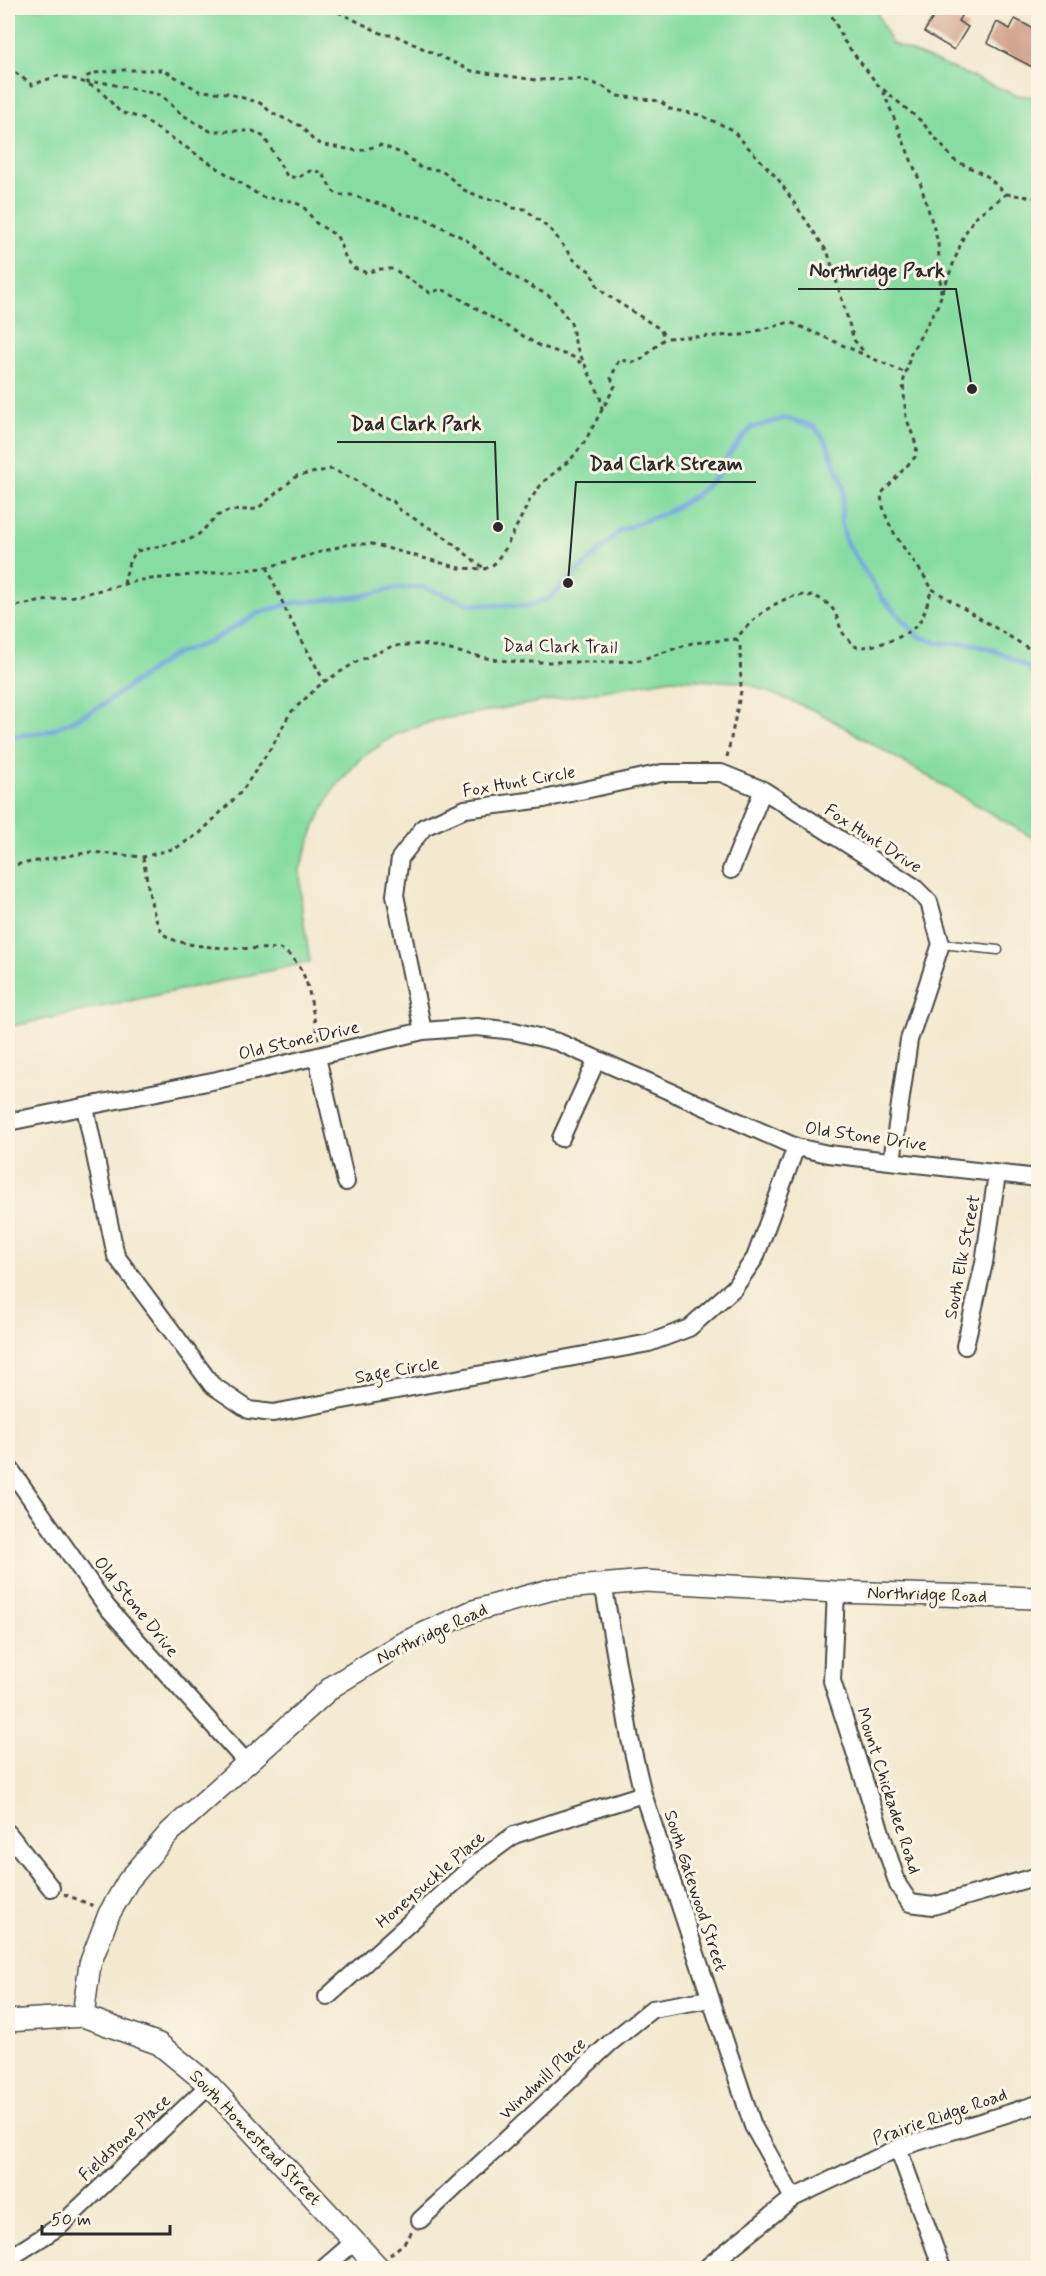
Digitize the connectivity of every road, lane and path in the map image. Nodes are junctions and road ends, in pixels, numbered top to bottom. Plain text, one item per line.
1 (330, 8) edge
2 (828, 8) edge
3 (8, 68) edge
4 (88, 83) junction
5 (882, 89) junction
6 (1006, 194) junction
7 (1038, 198) edge
8 (942, 295) junction
9 (665, 338) junction
10 (866, 354) junction
11 (583, 364) junction
12 (906, 373) junction
13 (603, 410) junction
14 (267, 567) junction
15 (484, 569) junction
16 (124, 584) junction
17 (932, 589) junction
18 (8, 601) edge
19 (15, 606) junction
20 (8, 607) edge
21 (736, 639) junction
22 (1038, 654) edge
23 (324, 681) junction
24 (721, 773) junction
25 (763, 790) junction
26 (143, 857) junction
27 (8, 866) edge
28 (731, 870) dead end
29 (941, 944) junction
30 (998, 950) dead end
31 (423, 1031) junction
32 (320, 1056) junction
33 (597, 1059) junction
34 (85, 1107) junction
35 (8, 1122) edge
36 (561, 1138) dead end
37 (796, 1147) junction
38 (892, 1161) junction
39 (997, 1174) junction
40 (1038, 1178) edge
41 (346, 1182) dead end
42 (965, 1346) dead end
43 (8, 1466) edge
44 (603, 1583) junction
45 (837, 1592) junction
46 (1038, 1598) edge
47 (247, 1763) junction
48 (643, 1794) junction
49 (8, 1833) edge
50 (1038, 1876) edge
51 (51, 1888) joint
52 (109, 1914) junction
53 (327, 1997) dead end
54 (710, 1999) junction
55 (83, 2016) junction
56 (8, 2021) edge
57 (209, 2085) junction
58 (1038, 2104) edge
59 (898, 2148) junction
60 (793, 2198) junction
61 (420, 2220) joint
62 (354, 2242) junction
63 (8, 2259) edge
64 (324, 2268) edge
65 (378, 2268) edge
66 (706, 2268) edge
67 (942, 2268) edge

1 - 10 path
2 - 5 path
3 - 4 path
4 - 9 path
4 - 11 path
4 - 11 path
5 - 6 path
5 - 8 path
6 - 7 path
6 - 8 path
8 - 12 path
9 - 10 path
9 - 13 path
10 - 12 path
11 - 13 path
12 - 17 path
13 - 15 path
14 - 15 path
14 - 16 path
14 - 23 path
15 - 16 path
16 - 19 path
17 - 21 path
17 - 22 path
18 - 19 path
19 - 20 path
21 - 23 path, Dad Clark Trail
21 - 24 path
23 - 26 path, Dad Clark Trail
24 - 25 street, Fox Hunt Circle
24 - 31 street, Fox Hunt Circle
25 - 28 street
25 - 29 street, Fox Hunt Drive
26 - 27 path, Dad Clark Trail
26 - 32 path
29 - 30 lane
29 - 38 street
31 - 32 street, Old Stone Drive
31 - 33 street, Old Stone Drive
32 - 34 street, Old Stone Drive
32 - 41 street
33 - 36 street
33 - 37 street, Old Stone Drive
34 - 35 street, Old Stone Drive
34 - 37 street, Sage Circle
37 - 38 street, Old Stone Drive
38 - 39 street, Old Stone Drive
39 - 40 street, Old Stone Drive
39 - 42 street, South Elk Street
43 - 47 street, Old Stone Drive
44 - 45 street, Northridge Road
44 - 47 street, Northridge Road
44 - 48 street, South Gatewood Street
45 - 46 street, Northridge Road
45 - 50 street, Mount Chickadee Road
47 - 52 street, Northridge Road
48 - 53 street, Honeysuckle Place
48 - 54 street, South Gatewood Street
49 - 51 street
51 - 52 path
52 - 55 street, Northridge Road
54 - 60 street, South Gatewood Street
54 - 61 street, Windmill Place
55 - 56 street
55 - 57 street, South Homestead Street
57 - 62 street, South Homestead Street
57 - 63 street, Fieldstone Place
58 - 59 street, Prairie Ridge Road
59 - 60 street, Prairie Ridge Road
59 - 67 street
60 - 66 street, Prairie Ridge Road
61 - 65 path
62 - 64 street
62 - 65 street, South Homestead Street

